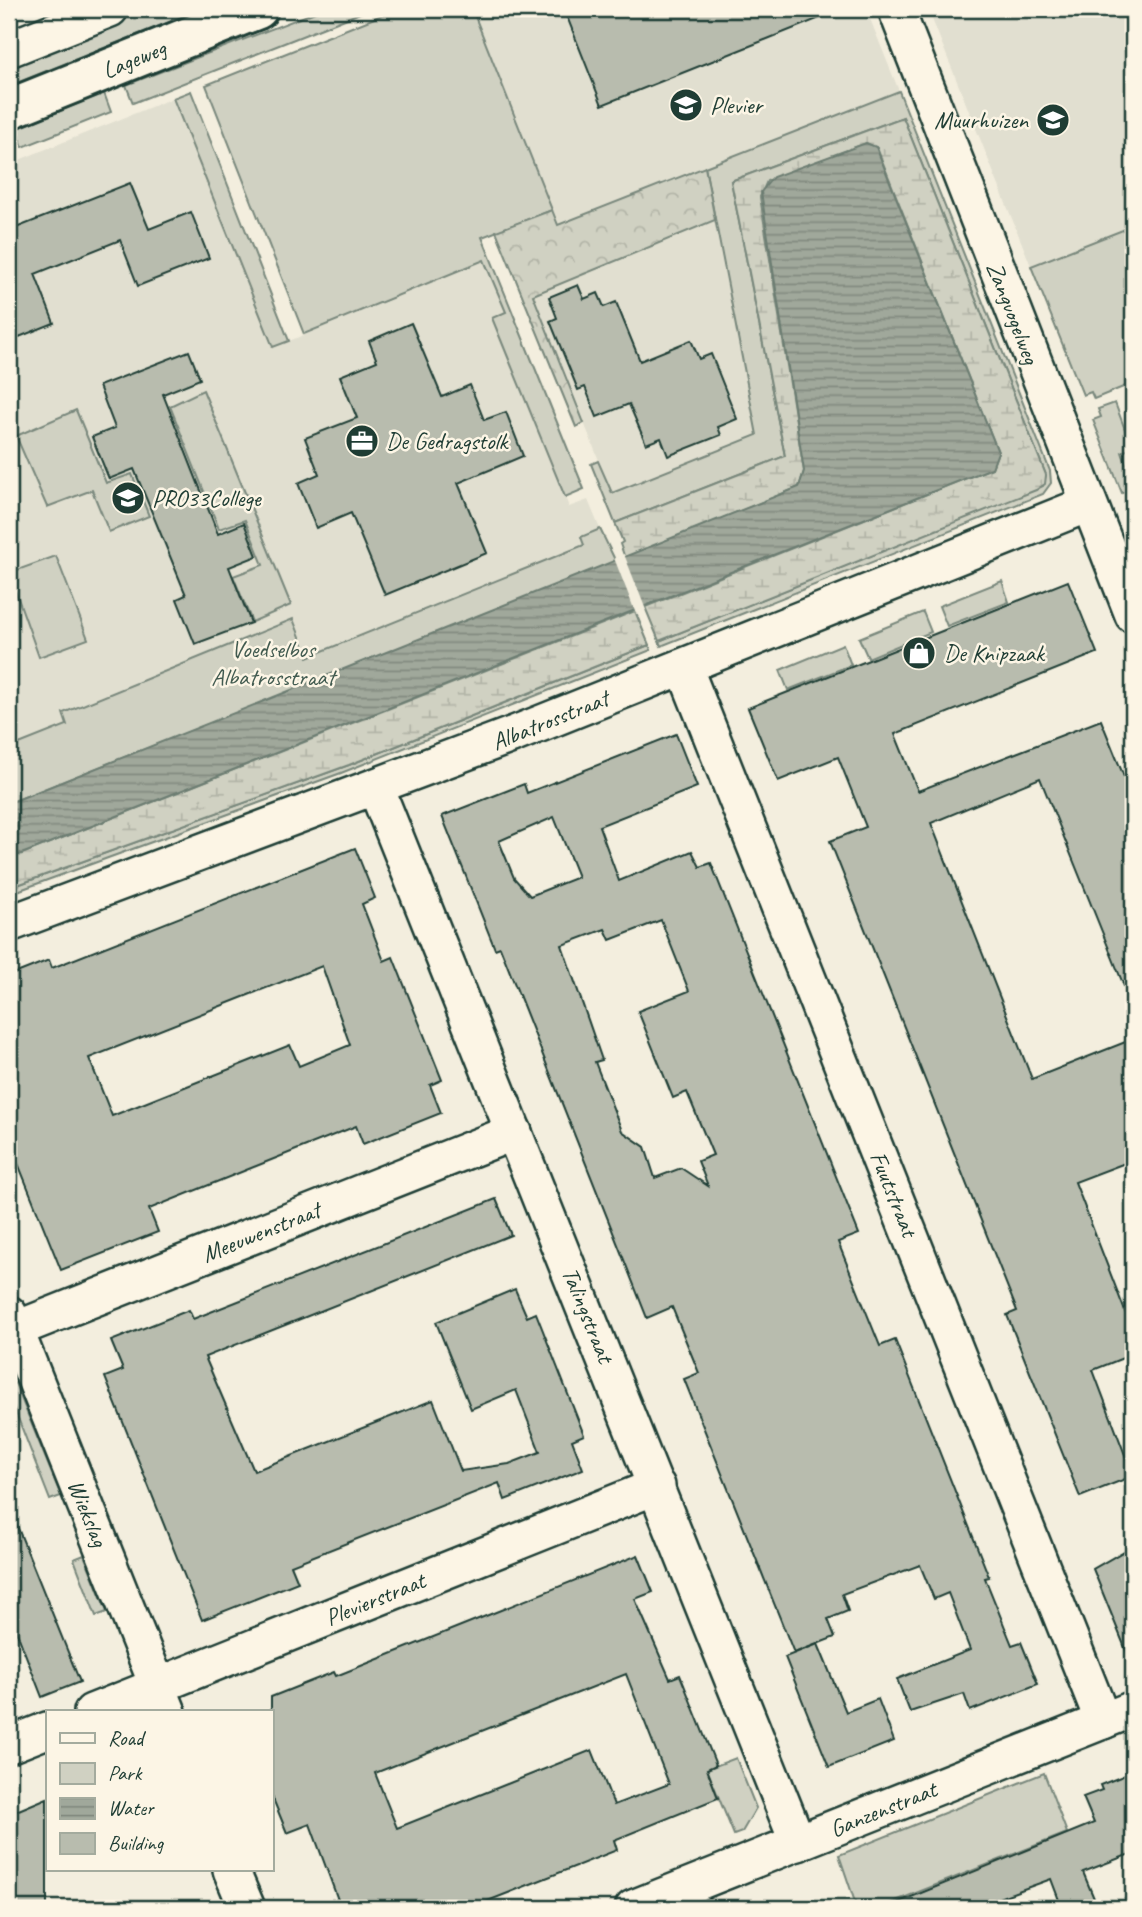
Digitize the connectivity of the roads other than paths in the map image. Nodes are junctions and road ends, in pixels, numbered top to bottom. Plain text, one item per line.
1 (110, 9) edge
2 (258, 9) edge
3 (896, 9) edge
4 (9, 50) edge
5 (9, 110) edge
6 (1088, 504) junction
7 (1133, 615) edge
8 (684, 667) junction
9 (376, 788) junction
10 (9, 924) edge
11 (514, 1132) junction
12 (11, 1325) edge
13 (657, 1486) junction
14 (163, 1699) edge
15 (103, 1710) edge
16 (1118, 1715) edge
17 (46, 1730) edge
18 (9, 1745) edge
19 (797, 1843) junction
20 (231, 1871) edge
21 (247, 1908) edge
22 (633, 1908) edge

1 - 4 street
2 - 5 street, Lageweg
3 - 6 street, Zangvogelweg
6 - 7 street, Zangvogelweg
6 - 8 street, Albatrosstraat
8 - 9 street, Albatrosstraat
8 - 16 street, Fuutstraat
9 - 10 street, Albatrosstraat
9 - 11 street, Talingstraat
11 - 12 street, Meeuwenstraat
11 - 13 street, Talingstraat
12 - 14 street, Wiekslag
13 - 14 street, Plevierstraat
13 - 19 street, Talingstraat
14 - 15 street, Plevierstraat
16 - 19 street, Ganzenstraat
17 - 18 street
19 - 22 street, Ganzenstraat
20 - 21 street

